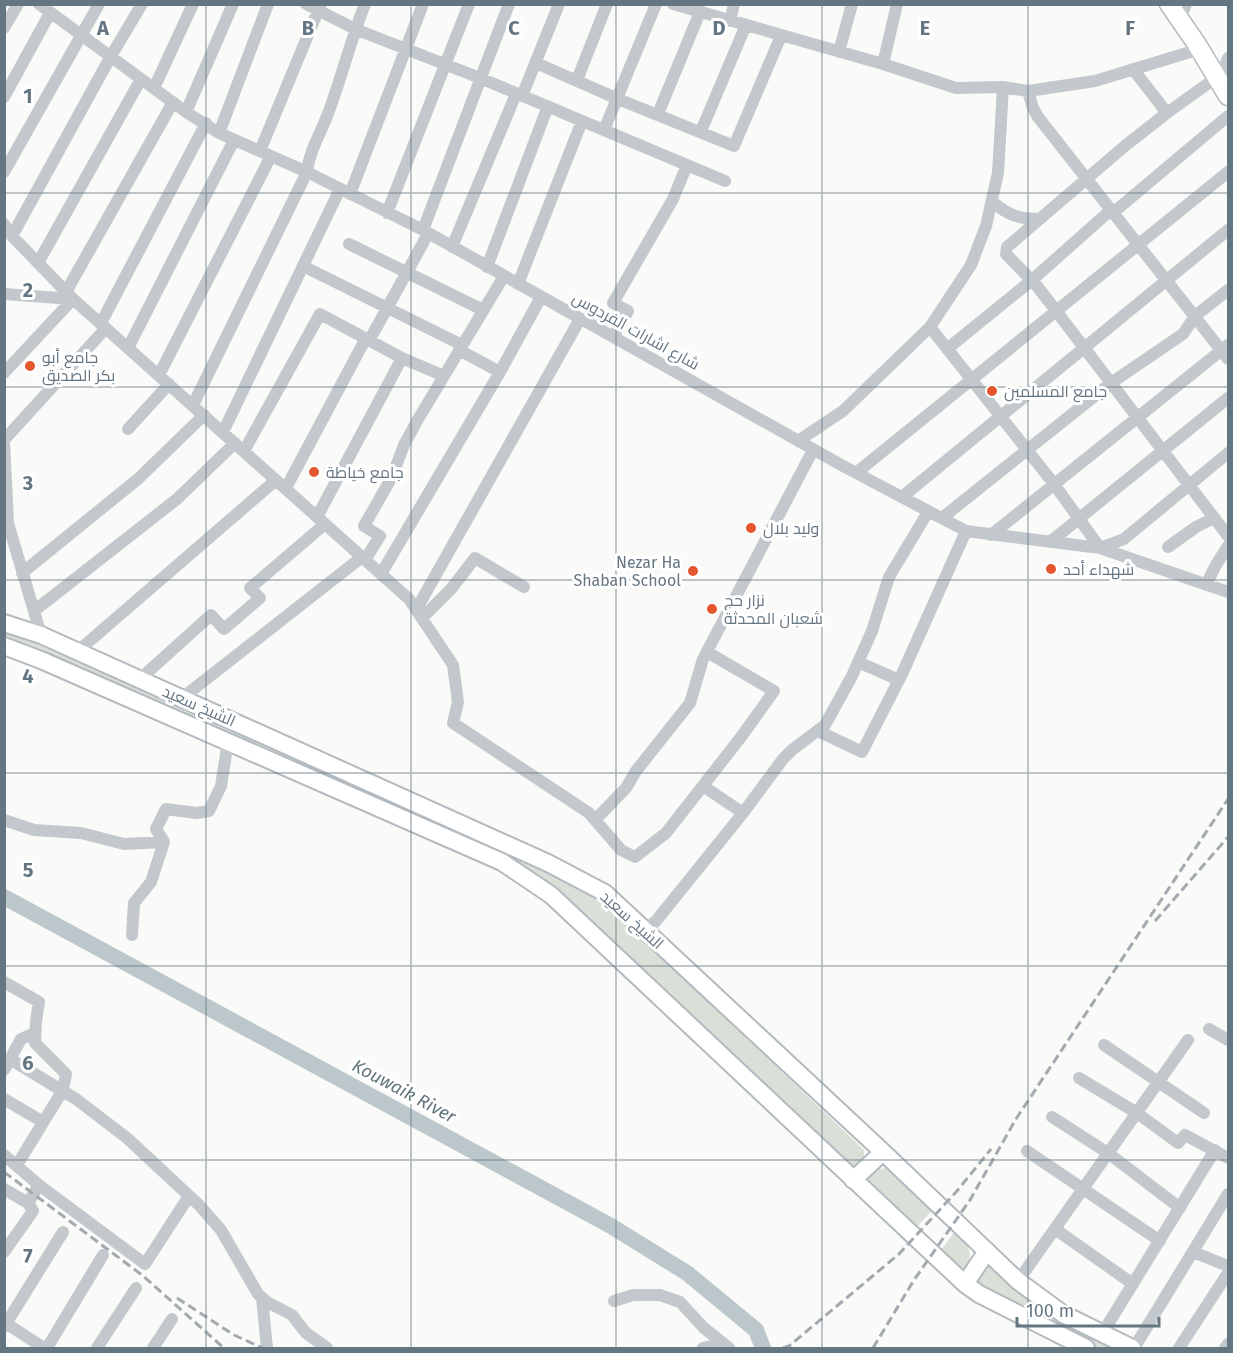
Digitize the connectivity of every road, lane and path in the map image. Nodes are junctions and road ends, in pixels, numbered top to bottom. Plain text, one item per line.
1 (18, 4) edge
2 (39, 4) edge
3 (99, 4) edge
4 (142, 4) edge
5 (193, 4) edge
6 (233, 4) edge
7 (268, 4) edge
8 (306, 4) edge
9 (365, 4) edge
10 (423, 4) edge
11 (469, 4) edge
12 (509, 4) edge
13 (559, 4) edge
14 (607, 4) edge
15 (656, 4) edge
16 (674, 4) edge
17 (734, 4) edge
18 (852, 4) edge
19 (897, 4) edge
20 (319, 8) edge
21 (697, 9) edge
22 (1178, 9) edge
23 (50, 13) junction
24 (730, 21) junction
25 (746, 25) junction
26 (4, 28) edge
27 (355, 30) junction
28 (81, 35) junction
29 (781, 36) junction
30 (1200, 49) junction
31 (407, 50) junction
32 (839, 52) junction
33 (111, 56) junction
34 (1228, 58) edge
35 (536, 63) junction
36 (444, 64) junction
37 (883, 64) junction
38 (1133, 69) junction
39 (480, 78) junction
40 (141, 79) junction
41 (577, 80) junction
42 (1222, 85) edge
43 (1003, 87) junction
44 (154, 88) junction
45 (1028, 91) junction
46 (519, 95) junction
47 (4, 97) edge
48 (618, 99) junction
49 (173, 102) junction
50 (548, 106) junction
51 (186, 112) junction
52 (1167, 113) junction
53 (658, 114) junction
54 (1228, 116) edge
55 (582, 121) junction
56 (206, 123) junction
57 (604, 130) junction
58 (701, 131) junction
59 (219, 133) junction
60 (234, 140) junction
61 (266, 154) junction
62 (687, 165) junction
63 (4, 172) edge
64 (307, 172) junction
65 (1228, 172) edge
66 (1088, 178) junction
67 (725, 181) dead end
68 (345, 192) junction
69 (993, 202) junction
70 (1113, 211) junction
71 (387, 213) junction
72 (1039, 219) junction
73 (4, 224) edge
74 (1228, 230) edge
75 (425, 232) junction
76 (12, 236) junction
77 (349, 244) dead end
78 (1139, 244) junction
79 (452, 247) junction
80 (38, 263) junction
81 (303, 266) junction
82 (487, 267) junction
83 (406, 272) junction
84 (504, 276) junction
85 (1032, 280) junction
86 (1167, 280) junction
87 (518, 284) junction
88 (1228, 290) edge
89 (4, 294) edge
90 (70, 295) junction
91 (541, 297) junction
92 (387, 308) junction
93 (483, 310) junction
94 (1056, 311) junction
95 (1195, 316) junction
96 (580, 319) junction
97 (104, 326) junction
98 (930, 327) junction
99 (613, 337) junction
100 (368, 339) junction
101 (1084, 347) junction
102 (128, 348) junction
103 (460, 348) junction
104 (947, 349) junction
105 (1226, 351) edge
106 (402, 358) junction
107 (500, 372) junction
108 (4, 373) edge
109 (159, 375) junction
110 (444, 376) junction
111 (971, 380) junction
112 (1111, 383) junction
113 (169, 384) junction
114 (1228, 398) edge
115 (193, 405) junction
116 (204, 416) junction
117 (1000, 416) junction
118 (1137, 417) junction
119 (128, 429) dead end
120 (223, 432) junction
121 (4, 441) edge
122 (798, 441) junction
123 (239, 447) junction
124 (813, 450) junction
125 (1162, 450) junction
126 (1027, 451) junction
127 (1228, 453) edge
128 (856, 473) junction
129 (5, 474) edge
130 (281, 484) junction
131 (1054, 484) junction
132 (1189, 485) junction
133 (902, 497) junction
134 (928, 512) junction
135 (1214, 518) junction
136 (942, 519) junction
137 (1080, 520) junction
138 (321, 521) junction
139 (966, 531) junction
140 (991, 535) junction
141 (1228, 536) edge
142 (1050, 542) junction
143 (10, 546) edge
144 (1228, 546) edge
145 (1168, 547) dead end
146 (1100, 549) junction
147 (364, 559) junction
148 (22, 573) junction
149 (381, 574) junction
150 (1206, 585) junction
151 (524, 587) dead end
152 (1228, 592) edge
153 (34, 611) junction
154 (419, 614) junction
155 (4, 622) edge
156 (41, 634) junction
157 (4, 646) edge
158 (78, 651) junction
159 (707, 652) junction
160 (858, 662) junction
161 (140, 679) junction
162 (899, 681) junction
163 (182, 698) junction
164 (818, 731) junction
165 (228, 742) junction
166 (703, 786) junction
167 (743, 813) junction
168 (4, 820) edge
169 (595, 820) junction
170 (164, 842) junction
171 (645, 930) junction
172 (132, 935) dead end
173 (4, 982) edge
174 (1209, 1029) dead end
175 (35, 1034) junction
176 (1188, 1040) dead end
177 (1228, 1040) edge
178 (1104, 1045) dead end
179 (7, 1064) edge
180 (1079, 1078) dead end
181 (1158, 1083) junction
182 (63, 1090) junction
183 (4, 1100) edge
184 (1137, 1113) junction
185 (1204, 1113) dead end
186 (1052, 1117) dead end
187 (43, 1122) junction
188 (1215, 1150) junction
189 (1027, 1151) dead end
190 (883, 1152) junction
191 (1108, 1153) junction
192 (4, 1155) edge
193 (1228, 1158) edge
194 (17, 1166) junction
195 (853, 1180) junction
196 (39, 1185) junction
197 (1084, 1188) junction
198 (4, 1189) edge
199 (1228, 1194) edge
200 (189, 1196) junction
201 (28, 1203) junction
202 (1180, 1208) junction
203 (1055, 1229) junction
204 (63, 1232) dead end
205 (1160, 1241) junction
206 (987, 1251) junction
207 (4, 1252) edge
208 (1193, 1252) junction
209 (103, 1255) dead end
210 (1228, 1266) edge
211 (1228, 1273) edge
212 (1018, 1281) junction
213 (965, 1284) junction
214 (1133, 1284) junction
215 (136, 1288) dead end
216 (262, 1298) junction
217 (614, 1300) dead end
218 (172, 1319) dead end
219 (5, 1324) edge
220 (1102, 1334) junction
221 (1228, 1344) edge
222 (726, 1346) edge
223 (46, 1348) edge
224 (97, 1348) edge
225 (153, 1348) edge
226 (267, 1348) edge
227 (327, 1348) edge
228 (703, 1348) edge
229 (1086, 1348) edge
230 (1133, 1348) edge
231 (1179, 1348) edge
232 (1225, 1348) edge

1 - 26 street
2 - 23 street, شارع اشارات الفردوس
3 - 28 street
4 - 33 street
5 - 44 street
6 - 51 street
7 - 59 street
8 - 20 street
9 - 27 street
10 - 31 street
11 - 36 street
12 - 39 street
13 - 35 street
14 - 41 street
15 - 48 street
16 - 21 street
17 - 24 street
18 - 32 street
19 - 37 street
20 - 27 street
20 - 61 street
21 - 24 street
21 - 53 street
22 - 30 main road
23 - 28 street, شارع اشارات الفردوس
23 - 47 street
24 - 25 street
25 - 29 street
25 - 58 street
27 - 31 street
27 - 64 street
28 - 33 street, شارع اشارات الفردوس
28 - 63 street
29 - 32 street
29 - 58 street
30 - 38 street
30 - 42 main road
31 - 36 street
31 - 68 street
32 - 37 street
33 - 40 street, شارع اشارات الفردوس
33 - 76 street
34 - 42 street
35 - 41 street
35 - 46 street
36 - 39 street
36 - 71 street
37 - 43 street
38 - 45 street
38 - 52 street
39 - 46 street
39 - 75 street
40 - 44 street, شارع اشارات الفردوس
40 - 80 street
41 - 48 street
42 - 52 street
43 - 45 street
43 - 69 street
44 - 49 street, شارع اشارات الفردوس
45 - 66 street
46 - 50 street
46 - 79 street
48 - 53 street
48 - 57 street
49 - 51 street, شارع اشارات الفردوس
49 - 90 street
50 - 55 street
50 - 82 street
51 - 56 street, شارع اشارات الفردوس
52 - 66 street
53 - 58 street
54 - 70 street
55 - 57 street
55 - 87 street
56 - 59 street, شارع اشارات الفردوس
56 - 97 street
57 - 62 street
59 - 60 street, شارع اشارات الفردوس
60 - 61 street, شارع اشارات الفردوس
60 - 102 street
61 - 64 street, شارع اشارات الفردوس
61 - 109 street
62 - 67 street
62 - 99 street
64 - 68 street, شارع اشارات الفردوس
64 - 115 street
65 - 78 street
66 - 70 street
66 - 72 street
68 - 71 street, شارع اشارات الفردوس
68 - 81 street
69 - 72 street
69 - 98 street
70 - 78 street
70 - 85 street
71 - 75 street, شارع اشارات الفردوس
72 - 85 street
73 - 76 street
74 - 86 street
75 - 79 street, شارع اشارات الفردوس
75 - 83 street
76 - 80 street
77 - 83 street
78 - 86 street
78 - 94 street
79 - 82 street, شارع اشارات الفردوس
80 - 90 street
81 - 92 street
81 - 120 street
82 - 84 street, شارع اشارات الفردوس
83 - 92 street
83 - 93 street
84 - 87 street, شارع اشارات الفردوس
84 - 93 street
85 - 94 street
85 - 104 street
86 - 95 street
86 - 101 street
87 - 91 street, شارع اشارات الفردوس
88 - 95 street
89 - 90 street
90 - 97 street
90 - 108 street
91 - 96 street, شارع اشارات الفردوس
91 - 107 street
92 - 100 street
92 - 103 street
93 - 103 street
94 - 101 street
94 - 111 street
95 - 105 street
95 - 112 street
96 - 99 street, شارع اشارات الفردوس
96 - 154 street
97 - 102 street
97 - 121 street
98 - 104 street
98 - 122 street
99 - 122 street, شارع اشارات الفردوس
100 - 106 street
100 - 123 street
100 - 130 street
101 - 112 street
101 - 117 street
102 - 109 street
103 - 107 street
103 - 110 street
104 - 111 street
105 - 118 street
106 - 110 street
106 - 138 street
107 - 149 street
109 - 113 street
110 - 147 street
111 - 117 street
111 - 128 street
112 - 118 street
112 - 126 street
113 - 115 street
113 - 119 street
114 - 125 street
115 - 116 street
116 - 120 street
116 - 148 street
117 - 126 street
117 - 133 street
118 - 125 street
118 - 131 street
120 - 123 street
121 - 129 street
122 - 124 street, شارع اشارات الفردوس
123 - 130 street
123 - 153 street
124 - 128 street, شارع اشارات الفردوس
124 - 159 street
125 - 132 street
125 - 137 street
126 - 131 street
126 - 136 street
127 - 132 street
128 - 133 street, شارع اشارات الفردوس
129 - 143 street
130 - 138 street
130 - 158 street
131 - 137 street
131 - 140 street
132 - 135 street
132 - 146 street
133 - 134 street, شارع اشارات الفردوس
134 - 136 street, شارع اشارات الفردوس
134 - 160 street
135 - 141 street
135 - 145 street
136 - 139 street, شارع اشارات الفردوس
137 - 142 street
137 - 146 street
138 - 147 street
138 - 161 street
139 - 140 street, شارع اشارات الفردوس
139 - 162 street
140 - 142 street, شارع اشارات الفردوس
142 - 146 street, شارع اشارات الفردوس
143 - 148 street
144 - 150 street
146 - 150 street, شارع اشارات الفردوس
147 - 149 street
147 - 163 street
148 - 153 street
149 - 154 street
150 - 152 street, شارع اشارات الفردوس
151 - 154 street
153 - 156 street
154 - 169 street
155 - 156 main road, الشيخ سعيد
156 - 158 main road, الشيخ سعيد
157 - 165 main road, الشيخ سعيد
158 - 161 main road, الشيخ سعيد
159 - 166 street
159 - 169 street
160 - 162 street
160 - 164 street
161 - 163 main road, الشيخ سعيد
162 - 164 street
163 - 171 main road, الشيخ سعيد
164 - 167 street
165 - 170 street
165 - 195 main road, الشيخ سعيد
166 - 167 street
166 - 169 street
167 - 171 street
168 - 170 street
170 - 172 street
171 - 190 main road, الشيخ سعيد
173 - 175 street
174 - 177 street
175 - 179 street
175 - 182 street
176 - 181 street
178 - 181 street
179 - 182 street
180 - 184 street
181 - 184 street
181 - 185 street
182 - 187 street
182 - 200 street
183 - 187 street
184 - 188 street
184 - 191 street
186 - 191 street
187 - 194 street
188 - 193 street
188 - 202 street
189 - 197 street
190 - 195 main road
190 - 206 main road, الشيخ سعيد
191 - 197 street
191 - 202 street
192 - 194 street
194 - 196 street
195 - 213 main road, الشيخ سعيد
196 - 200 street
196 - 201 street
197 - 203 street
197 - 205 street
198 - 201 street
199 - 208 street
200 - 216 street
201 - 207 street
202 - 205 street
203 - 212 street
203 - 214 street
204 - 219 street
205 - 214 street
206 - 212 main road, الشيخ سعيد
206 - 213 main road
208 - 210 street
208 - 230 street
209 - 223 street
211 - 231 street
212 - 220 main road, الشيخ سعيد
213 - 229 main road, الشيخ سعيد
214 - 220 street
215 - 224 street
216 - 226 street
216 - 227 street
217 - 222 street
218 - 225 street
219 - 223 street
220 - 230 main road, الشيخ سعيد
221 - 232 street
222 - 228 street

